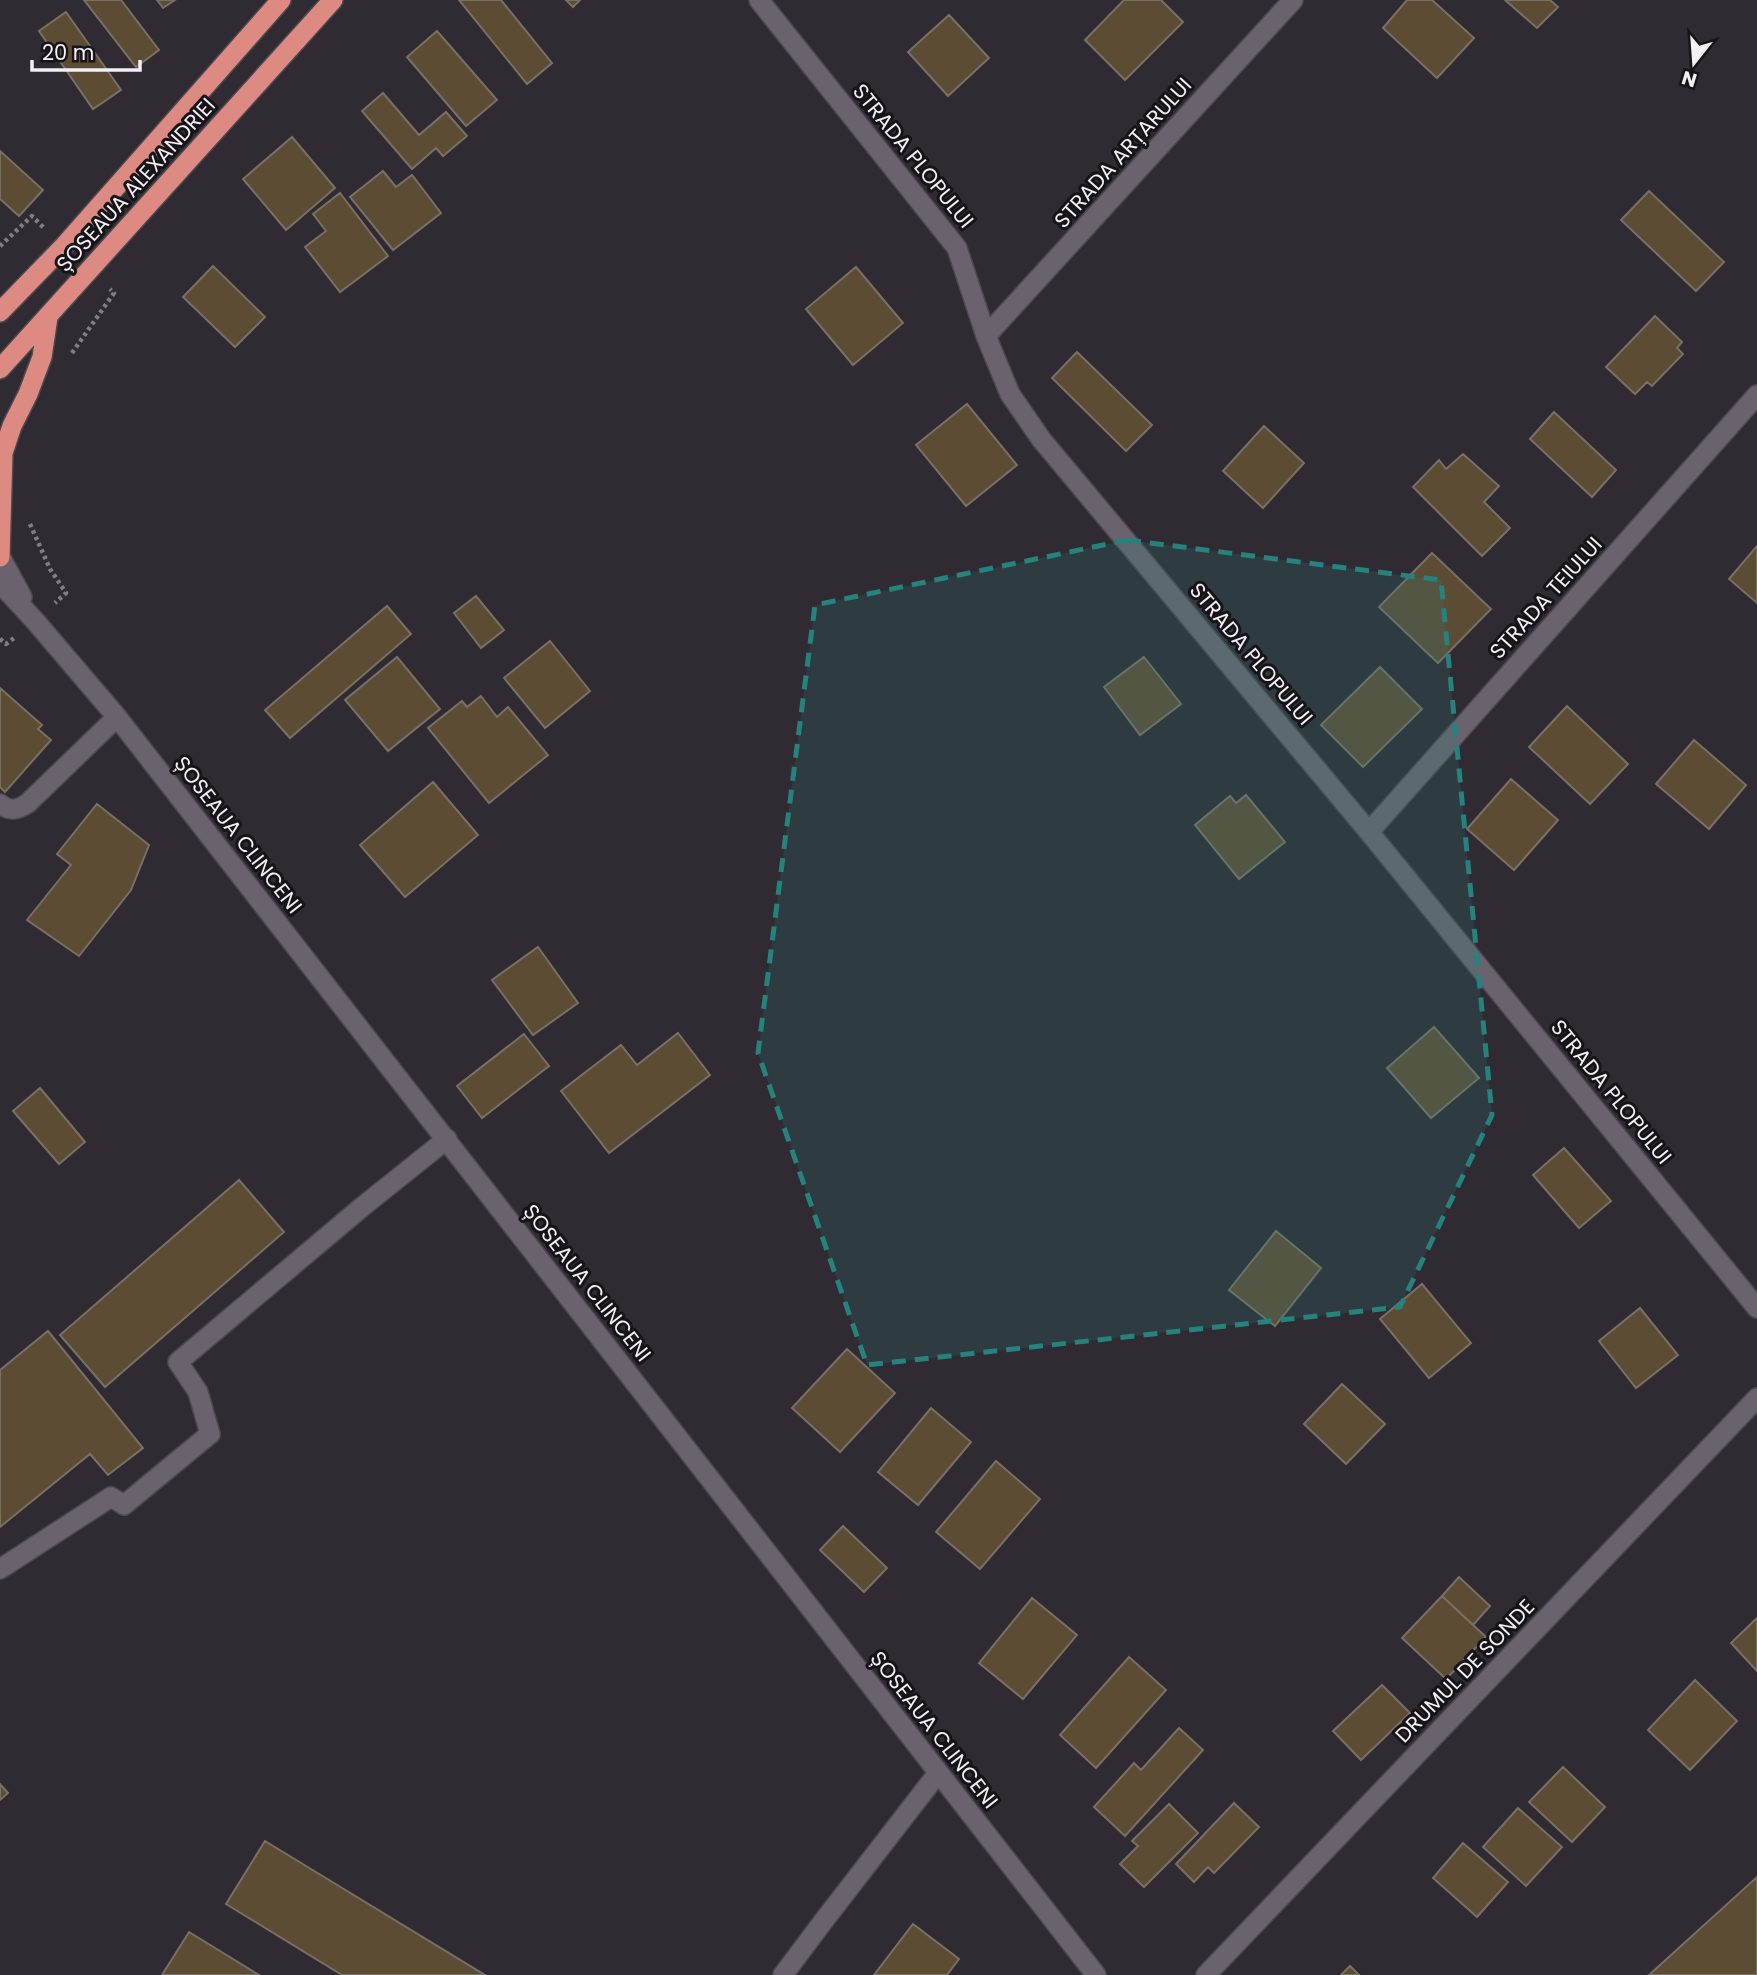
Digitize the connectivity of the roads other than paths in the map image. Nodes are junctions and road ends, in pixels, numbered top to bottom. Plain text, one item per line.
1 (282, 0) edge
2 (333, 0) edge
3 (759, 0) edge
4 (1293, 0) edge
5 (0, 312) edge
6 (48, 317) junction
7 (986, 337) junction
8 (0, 369) edge
9 (1757, 395) edge
10 (0, 556) edge
11 (0, 583) edge
12 (36, 622) junction
13 (117, 717) junction
14 (0, 804) edge
15 (1369, 832) junction
16 (447, 1139) junction
17 (1757, 1308) edge
18 (1757, 1398) edge
19 (0, 1569) edge
20 (938, 1773) junction
21 (783, 1975) edge
22 (1096, 1975) edge
23 (1206, 1975) edge

1 - 5 highway, ȘOSEAUA ALEXANDRIEI
2 - 6 highway, ȘOSEAUA ALEXANDRIEI
3 - 7 street, STRADA PLOPULUI
4 - 7 street, STRADA ARȚARULUI
6 - 8 highway, ȘOSEAUA ALEXANDRIEI
6 - 10 highway
7 - 15 street, STRADA PLOPULUI
9 - 15 street, STRADA TEIULUI
10 - 12 street, ȘOSEAUA CLINCENI
11 - 12 street, ȘOSEAUA CLINCENI
12 - 13 street, ȘOSEAUA CLINCENI
13 - 14 street
13 - 16 street, ȘOSEAUA CLINCENI
15 - 17 street, STRADA PLOPULUI
16 - 19 street
16 - 20 street, ȘOSEAUA CLINCENI
18 - 23 street, DRUMUL DE SONDE
20 - 21 street
20 - 22 street, ȘOSEAUA CLINCENI

